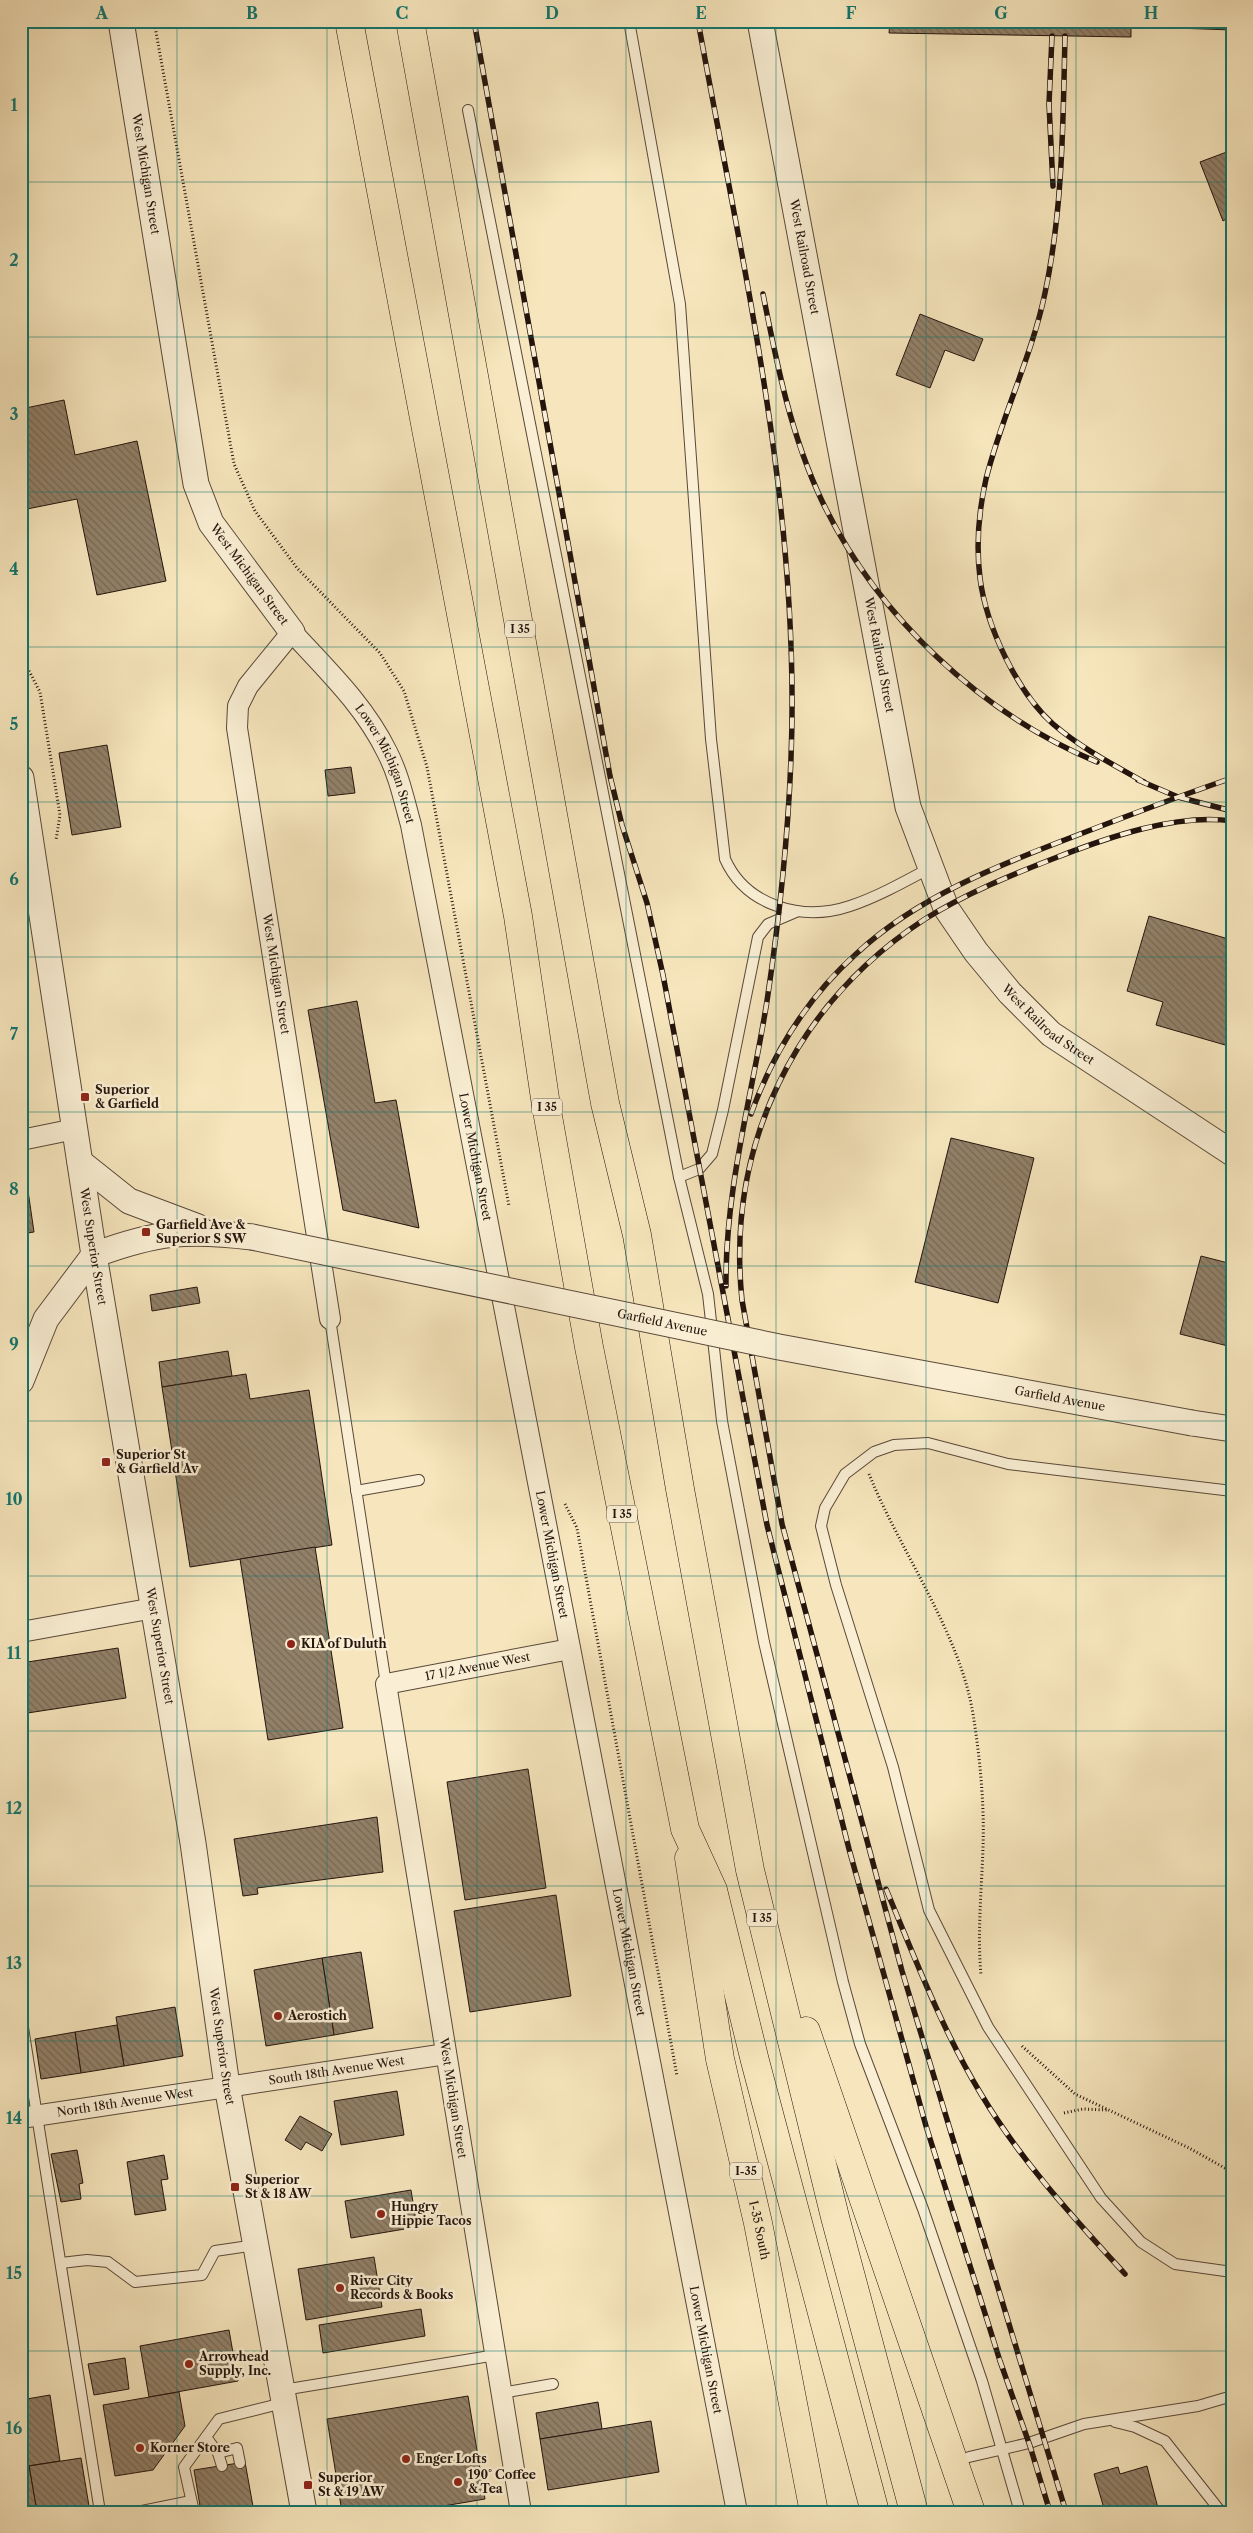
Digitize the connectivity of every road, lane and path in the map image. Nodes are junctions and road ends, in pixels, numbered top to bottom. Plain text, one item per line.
1 (121, 21) edge
2 (349, 21) edge
3 (410, 21) edge
4 (629, 21) edge
5 (760, 21) edge
6 (468, 110) dead end
7 (292, 632) junction
8 (21, 778) edge
9 (930, 868) junction
10 (796, 912) junction
11 (75, 1129) junction
12 (21, 1140) edge
13 (1232, 1153) edge
14 (80, 1162) junction
15 (678, 1177) junction
16 (210, 1232) junction
17 (94, 1255) junction
18 (330, 1320) joint
19 (21, 1381) edge
20 (1232, 1429) edge
21 (864, 1459) junction
22 (419, 1480) dead end
23 (356, 1491) junction
24 (1232, 1491) edge
25 (154, 1608) junction
26 (21, 1632) edge
27 (570, 1649) junction
28 (386, 1684) junction
29 (685, 1829) junction
30 (750, 1870) junction
31 (981, 1980) dead end
32 (21, 2016) edge
33 (1020, 2044) dead end
34 (446, 2054) junction
35 (228, 2086) junction
36 (1110, 2110) junction
37 (29, 2116) edge
38 (1068, 2146) junction
39 (1232, 2172) edge
40 (256, 2245) junction
41 (61, 2263) junction
42 (1232, 2272) edge
43 (496, 2355) junction
44 (552, 2384) dead end
45 (502, 2394) junction
46 (284, 2396) junction
47 (1232, 2396) edge
48 (1109, 2420) junction
49 (206, 2437) junction
50 (1001, 2449) junction
51 (218, 2452) junction
52 (969, 2457) dead end
53 (240, 2463) dead end
54 (222, 2466) dead end
55 (191, 2501) junction
56 (100, 2512) edge
57 (137, 2512) edge
58 (194, 2512) edge
59 (304, 2512) edge
60 (521, 2512) edge
61 (737, 2512) edge
62 (814, 2512) edge
63 (874, 2512) edge
64 (914, 2512) edge
65 (971, 2512) edge
66 (1020, 2512) edge
67 (1221, 2512) edge

1 - 7 street, West Michigan Street
2 - 29 highway, I 35
3 - 30 highway, I 35
4 - 10 lane
5 - 9 street, West Railroad Street
6 - 15 lane
7 - 18 street, West Michigan Street
7 - 27 street, Lower Michigan Street
8 - 11 street, West Superior Street
9 - 10 lane
9 - 13 street, West Railroad Street
10 - 15 lane
11 - 12 street
11 - 14 street, West Superior Street
14 - 16 street
14 - 17 street, West Superior Street
15 - 50 lane
16 - 17 street, Garfield Avenue
16 - 20 street, Garfield Avenue, bridge
17 - 19 street
17 - 25 street, West Superior Street
18 - 23 lane
21 - 24 lane
21 - 31 path
21 - 38 lane
22 - 23 lane
23 - 28 lane
25 - 26 street
25 - 35 street, West Superior Street
27 - 28 street, 17 1/2 Avenue West
27 - 61 street, Lower Michigan Street
28 - 34 street, West Michigan Street
29 - 62 highway, I-35 South / I-35
29 - 63 highway, I 35
30 - 64 highway, I 35
30 - 65 highway
32 - 37 lane
33 - 36 path
34 - 35 street, South 18th Avenue West
34 - 43 street, West Michigan Street
35 - 37 street, North 18th Avenue West
35 - 40 street, West Superior Street
36 - 38 path
36 - 39 path
37 - 41 lane
38 - 42 lane
40 - 41 lane
40 - 46 street, West Superior Street
41 - 56 lane
43 - 45 street, West Michigan Street
43 - 46 lane
44 - 45 lane
45 - 60 street, West Michigan Street
46 - 49 lane
46 - 59 street, West Superior Street
47 - 48 lane
48 - 50 lane
48 - 67 lane
49 - 51 lane
49 - 55 lane
50 - 52 lane
50 - 66 lane
51 - 53 lane
51 - 54 lane
55 - 57 lane
55 - 58 lane

